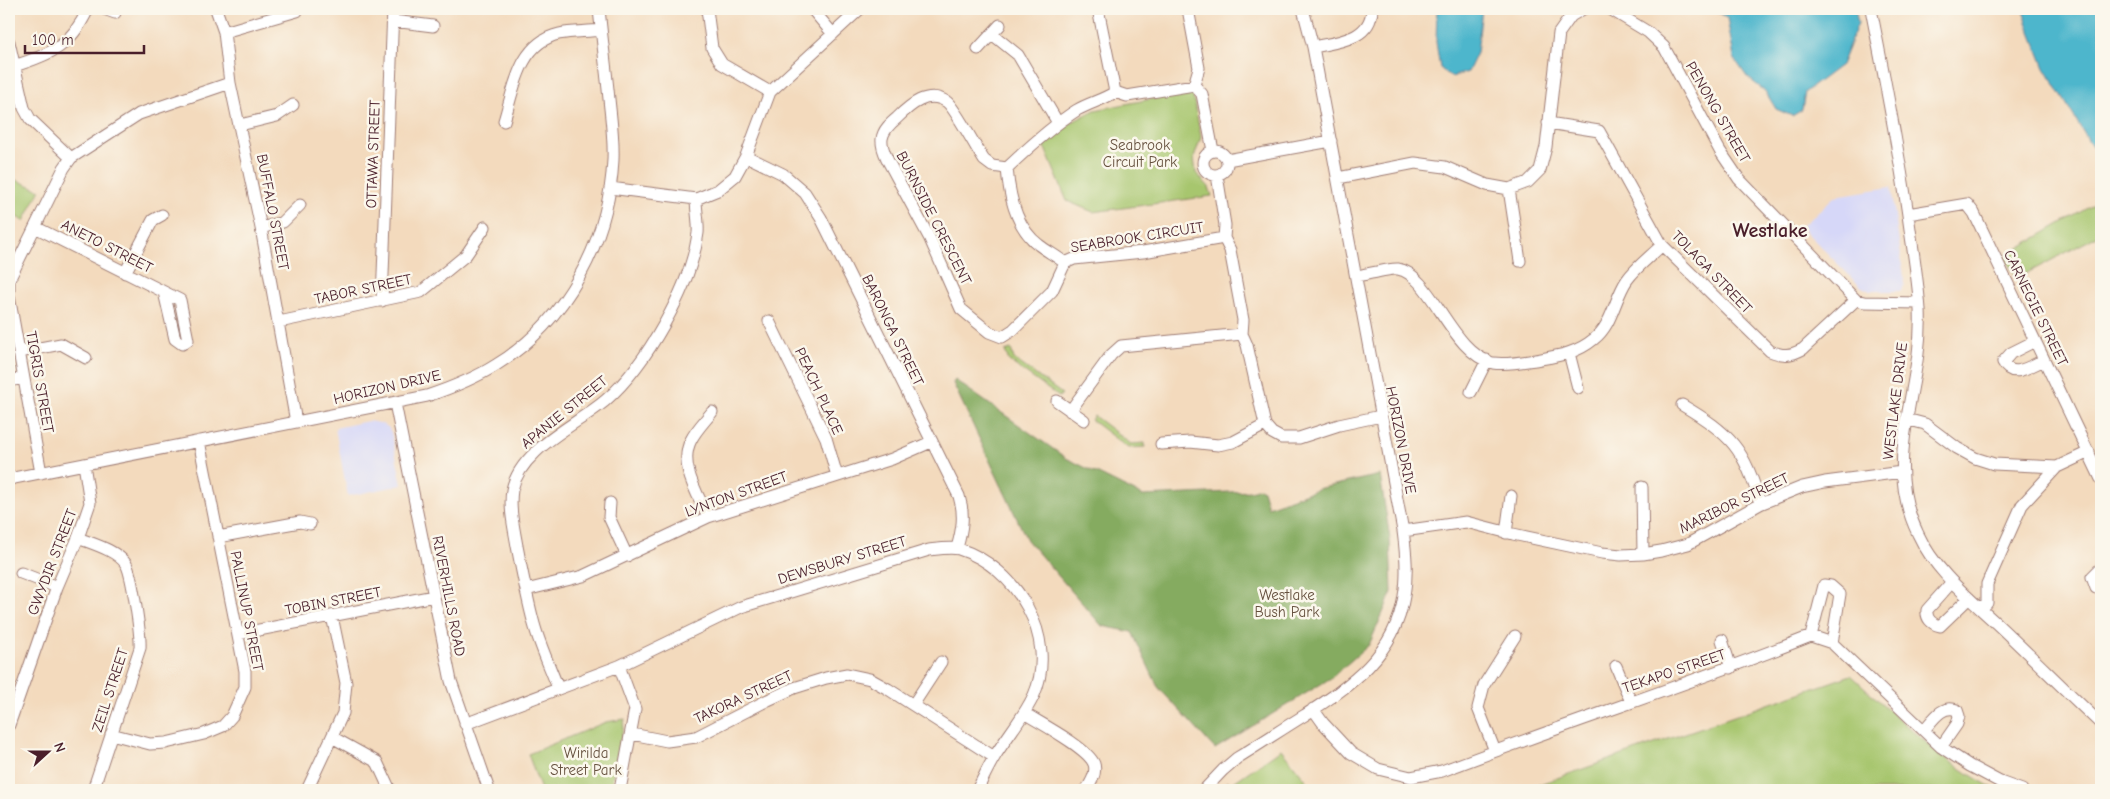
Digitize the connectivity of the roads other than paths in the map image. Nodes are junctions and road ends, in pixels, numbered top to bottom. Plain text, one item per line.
1 (88, 9) edge
2 (216, 9) edge
3 (599, 9) edge
4 (707, 9) edge
5 (812, 9) edge
6 (860, 9) edge
7 (1098, 9) edge
8 (1188, 9) edge
9 (1303, 9) edge
10 (1372, 9) edge
11 (1583, 9) edge
12 (1610, 9) edge
13 (1871, 9) edge
14 (297, 11) dead end
15 (393, 15) edge
16 (433, 26) dead end
17 (601, 30) junction
18 (224, 32) junction
19 (833, 34) junction
20 (9, 42) edge
21 (1313, 47) junction
22 (978, 49) dead end
23 (14, 66) junction
24 (230, 83) junction
25 (1194, 85) junction
26 (770, 92) junction
27 (1115, 92) junction
28 (293, 106) dead end
29 (504, 122) dead end
30 (1058, 123) junction
31 (1548, 123) junction
32 (240, 125) junction
33 (1331, 141) junction
34 (1213, 151) junction
35 (746, 156) junction
36 (71, 158) junction
37 (1228, 160) junction
38 (1008, 168) junction
39 (1217, 175) junction
40 (1338, 178) junction
41 (610, 188) junction
42 (1509, 189) junction
43 (696, 199) junction
44 (300, 205) dead end
45 (1908, 214) junction
46 (162, 215) dead end
47 (35, 227) junction
48 (485, 227) dead end
49 (261, 228) junction
50 (1224, 238) junction
51 (1662, 245) junction
52 (1520, 261) dead end
53 (1065, 263) junction
54 (125, 273) junction
55 (1356, 276) junction
56 (9, 280) edge
57 (9, 291) edge
58 (164, 292) dead end
59 (9, 296) edge
60 (1856, 300) junction
61 (382, 301) junction
62 (1919, 303) junction
63 (769, 321) dead end
64 (279, 322) junction
65 (1242, 334) junction
66 (2035, 340) junction
67 (19, 352) junction
68 (1569, 353) junction
69 (86, 358) dead end
70 (1487, 360) junction
71 (2044, 360) junction
72 (23, 378) junction
73 (9, 380) edge
74 (1578, 388) dead end
75 (1471, 392) dead end
76 (1057, 401) dead end
77 (395, 403) junction
78 (1682, 405) dead end
79 (1070, 411) junction
80 (712, 412) dead end
81 (1381, 416) junction
82 (1906, 419) junction
83 (1084, 420) dead end
84 (296, 422) junction
85 (1265, 425) junction
86 (199, 442) junction
87 (931, 442) junction
88 (1161, 444) dead end
89 (2089, 452) junction
90 (84, 464) junction
91 (2030, 466) junction
92 (2057, 468) junction
93 (1902, 472) junction
94 (41, 473) junction
95 (837, 476) junction
96 (9, 479) edge
97 (2101, 479) edge
98 (2039, 486) junction
99 (1642, 487) dead end
100 (1511, 496) dead end
101 (610, 504) dead end
102 (1760, 504) junction
103 (708, 517) junction
104 (310, 524) dead end
105 (1403, 531) junction
106 (1506, 533) junction
107 (218, 537) junction
108 (78, 538) junction
109 (957, 548) junction
110 (1644, 554) junction
111 (627, 556) junction
112 (2101, 568) edge
113 (21, 573) dead end
114 (1952, 582) junction
115 (57, 587) junction
116 (2101, 588) edge
117 (526, 590) junction
118 (434, 596) junction
119 (1969, 598) junction
120 (1981, 609) junction
121 (332, 616) junction
122 (238, 634) junction
123 (1515, 636) dead end
124 (1812, 636) junction
125 (1722, 640) dead end
126 (1832, 643) junction
127 (942, 662) dead end
128 (619, 666) junction
129 (1616, 666) dead end
130 (1730, 668) junction
131 (558, 688) junction
132 (14, 695) edge
133 (1631, 702) junction
134 (913, 705) junction
135 (1313, 709) junction
136 (1024, 714) junction
137 (465, 724) junction
138 (2101, 724) edge
139 (9, 725) edge
140 (1924, 730) junction
141 (111, 734) junction
142 (632, 734) junction
143 (332, 737) junction
144 (1941, 747) junction
145 (1495, 751) junction
146 (994, 757) junction
147 (93, 790) edge
148 (307, 790) edge
149 (390, 790) edge
150 (490, 790) edge
151 (620, 790) edge
152 (978, 790) edge
153 (1086, 790) edge
154 (1204, 790) edge
155 (2022, 790) edge

1 - 23 street
2 - 18 street, BUFFALO STREET
3 - 17 street, HORIZON DRIVE
4 - 26 street
5 - 19 street
6 - 19 street
7 - 27 street
8 - 25 street
9 - 21 street, HORIZON DRIVE
10 - 21 street
11 - 31 street
12 - 60 street, PENONG STREET
13 - 45 street, WESTLAKE DRIVE
14 - 18 street
15 - 16 street
15 - 61 street, OTTAWA STREET
17 - 29 street
17 - 41 street, HORIZON DRIVE
18 - 24 street, BUFFALO STREET
19 - 26 street
20 - 23 street
21 - 33 street, HORIZON DRIVE
22 - 30 street
23 - 36 street
24 - 32 street, BUFFALO STREET
24 - 36 street
25 - 27 street
25 - 34 street
26 - 35 street
27 - 30 street
28 - 32 street
30 - 38 street
31 - 42 street
31 - 51 street, TOLAGA STREET
32 - 49 street, BUFFALO STREET
33 - 37 street
33 - 40 street, HORIZON DRIVE
34 - 37 street
34 - 39 street
35 - 43 street
35 - 87 street, BARONGA STREET
36 - 47 street
37 - 39 street
38 - 53 street, SEABROOK CIRCUIT
38 - 53 street, BURNSIDE CRESCENT
39 - 50 street, SEABROOK CIRCUIT
40 - 42 street
40 - 55 street, HORIZON DRIVE
41 - 43 street
41 - 77 street, HORIZON DRIVE
42 - 52 street
43 - 117 street, APANIE STREET
44 - 49 street
45 - 62 street, WESTLAKE DRIVE
45 - 66 street, CARNEGIE STREET
46 - 54 street
47 - 54 street, ANETO STREET
47 - 56 street
48 - 61 street, TABOR STREET
49 - 64 street, BUFFALO STREET
50 - 53 street, SEABROOK CIRCUIT
50 - 65 street, SEABROOK CIRCUIT
51 - 60 street, TOLAGA STREET
51 - 68 street
54 - 58 street, ANETO STREET
55 - 70 street
55 - 81 street, HORIZON DRIVE
56 - 57 street
59 - 67 street, TIGRIS STREET
60 - 62 street
61 - 64 street, TABOR STREET
62 - 82 street, WESTLAKE DRIVE
63 - 95 street, PEACH PLACE
64 - 84 street, BUFFALO STREET
65 - 79 street
65 - 85 street, SEABROOK CIRCUIT
66 - 71 street, CARNEGIE STREET
66 - 71 street
67 - 69 street
67 - 72 street, TIGRIS STREET
68 - 70 street
68 - 74 street
70 - 75 street
71 - 89 street, CARNEGIE STREET
72 - 73 street
72 - 94 street, TIGRIS STREET
76 - 79 street
77 - 84 street, HORIZON DRIVE
77 - 118 street, RIVERHILLS ROAD
78 - 102 street
79 - 83 street
80 - 103 street
81 - 85 street
81 - 105 street, HORIZON DRIVE
82 - 91 street
82 - 93 street, WESTLAKE DRIVE
84 - 86 street, HORIZON DRIVE
85 - 88 street
86 - 90 street, HORIZON DRIVE
86 - 107 street, PALLINUP STREET
87 - 95 street, LYNTON STREET
87 - 109 street, BARONGA STREET
89 - 92 street
89 - 97 street, CARNEGIE STREET
90 - 94 street, HORIZON DRIVE
90 - 108 street, GWYDIR STREET
91 - 92 street
91 - 98 street
92 - 98 street
93 - 102 street, MARIBOR STREET
93 - 114 street, WESTLAKE DRIVE
94 - 96 street, HORIZON DRIVE
95 - 103 street, LYNTON STREET
98 - 120 street
99 - 110 street
100 - 106 street
101 - 111 street
102 - 110 street, MARIBOR STREET
103 - 111 street, LYNTON STREET
104 - 107 street
105 - 106 street, MARIBOR STREET
105 - 135 street, HORIZON DRIVE
106 - 110 street, MARIBOR STREET
107 - 122 street, PALLINUP STREET
108 - 115 street, GWYDIR STREET
108 - 141 street, ZEIL STREET
109 - 128 street, DEWSBURY STREET
109 - 136 street, DEWSBURY STREET
111 - 117 street, LYNTON STREET
112 - 116 street
113 - 115 street
114 - 119 street, WESTLAKE DRIVE
114 - 119 street
115 - 132 street, GWYDIR STREET
117 - 131 street, APANIE STREET
118 - 121 street, TOBIN STREET
118 - 137 street, RIVERHILLS ROAD
119 - 120 street, WESTLAKE DRIVE
120 - 138 street, WESTLAKE DRIVE
121 - 122 street, TOBIN STREET
121 - 143 street
122 - 141 street, PALLINUP STREET
123 - 145 street
124 - 126 street
124 - 126 street
124 - 130 street, TEKAPO STREET
125 - 130 street
126 - 140 street
127 - 134 street
128 - 131 street, DEWSBURY STREET
128 - 142 street
129 - 133 street
130 - 133 street, TEKAPO STREET
131 - 137 street, DEWSBURY STREET
132 - 139 street, GWYDIR STREET
133 - 145 street, TEKAPO STREET
134 - 142 street, TAKORA STREET
134 - 146 street, TAKORA STREET
135 - 145 street, TEKAPO STREET
135 - 154 street, HORIZON DRIVE
136 - 146 street, DEWSBURY STREET
136 - 153 street
137 - 150 street, RIVERHILLS ROAD
140 - 144 street
140 - 144 street
141 - 147 street, ZEIL STREET
142 - 151 street
143 - 148 street
143 - 149 street
144 - 155 street
146 - 152 street, DEWSBURY STREET

